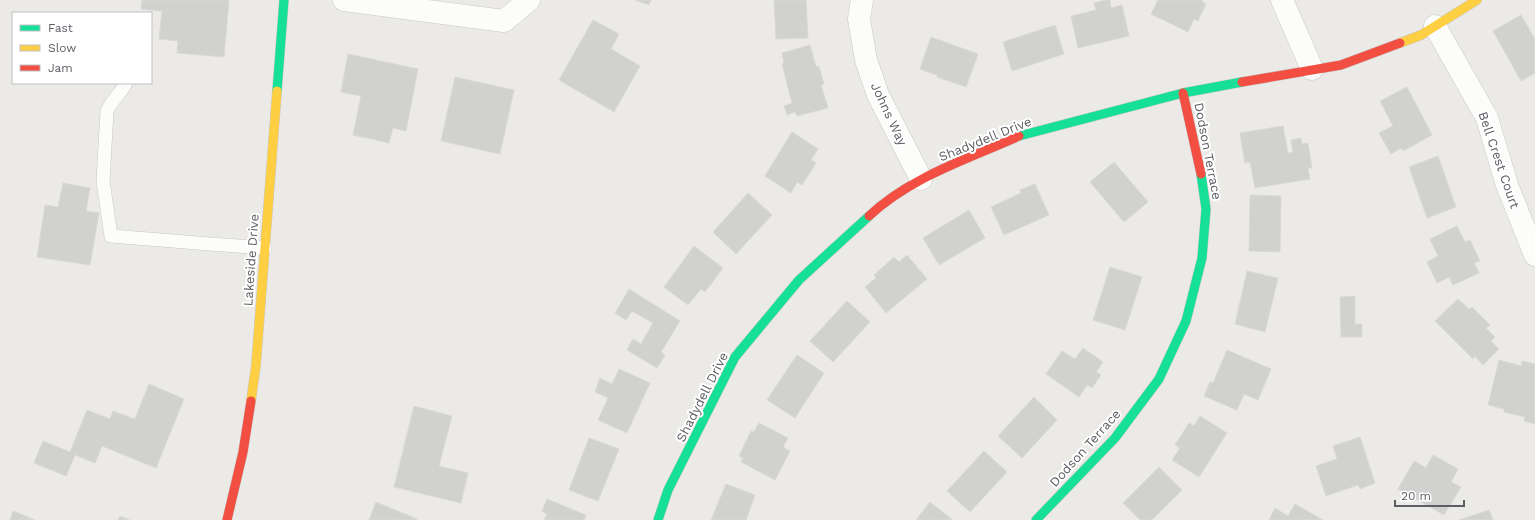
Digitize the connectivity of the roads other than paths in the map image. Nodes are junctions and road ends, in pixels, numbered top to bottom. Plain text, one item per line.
1 (284, 0) edge
2 (344, 0) edge
3 (529, 0) edge
4 (862, 0) edge
5 (1282, 0) edge
6 (1477, 0) edge
7 (1435, 26) junction
8 (1312, 69) junction
9 (125, 84) edge
10 (1183, 93) junction
11 (921, 179) junction
12 (265, 248) junction
13 (1535, 255) edge
14 (227, 520) edge
15 (658, 520) edge
16 (1036, 520) edge

1 - 12 street, Lakeside Drive
2 - 3 street
4 - 11 street, Johns Way
5 - 8 street
6 - 7 street, Shadydell Drive
7 - 8 street, Shadydell Drive
7 - 13 street, Bell Crest Court
8 - 10 street, Shadydell Drive
9 - 12 lane
10 - 11 street, Shadydell Drive
10 - 16 street, Dodson Terrace
11 - 15 street, Shadydell Drive
12 - 14 street, Lakeside Drive

